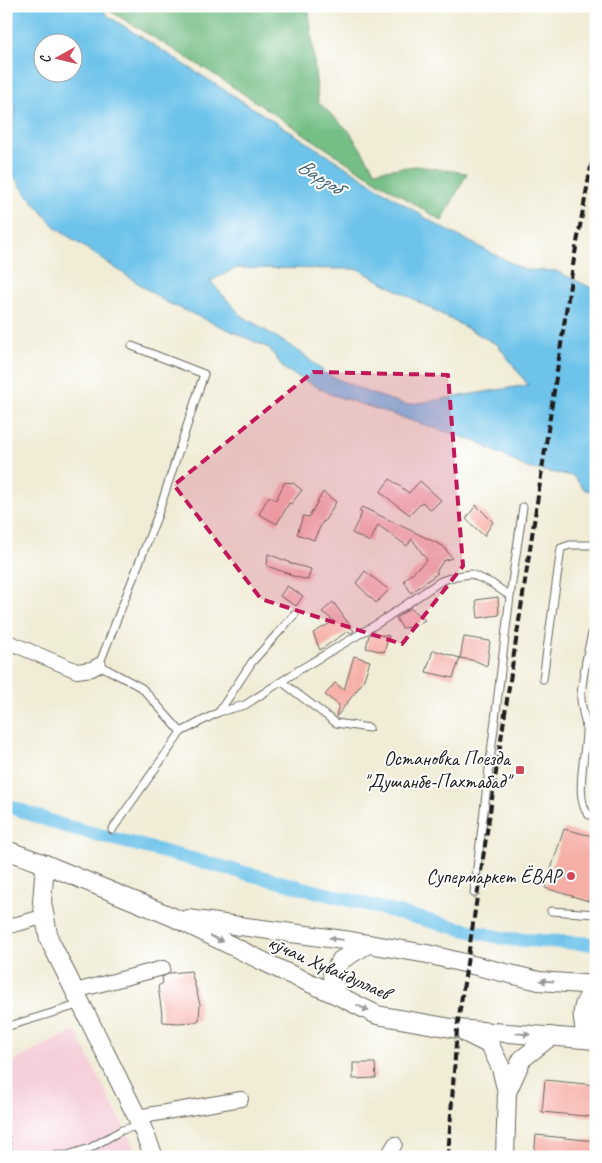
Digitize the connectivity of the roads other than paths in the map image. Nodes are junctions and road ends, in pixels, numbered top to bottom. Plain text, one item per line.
1 (132, 346) dead end
2 (523, 506) dead end
3 (596, 545) edge
4 (510, 596) junction
5 (294, 614) dead end
6 (596, 618) edge
7 (6, 642) edge
8 (99, 665) junction
9 (543, 679) dead end
10 (282, 682) junction
11 (219, 712) junction
12 (368, 728) dead end
13 (181, 732) junction
14 (596, 814) edge
15 (112, 830) dead end
16 (6, 850) edge
17 (45, 864) junction
18 (474, 893) dead end
19 (551, 911) dead end
20 (596, 914) edge
21 (45, 915) junction
22 (173, 917) junction
23 (6, 927) edge
24 (368, 944) junction
25 (163, 968) dead end
26 (596, 986) edge
27 (337, 995) junction
28 (78, 997) junction
29 (6, 1026) edge
30 (457, 1028) junction
31 (551, 1036) junction
32 (591, 1039) edge
33 (507, 1092) junction
34 (241, 1098) dead end
35 (139, 1121) junction
36 (6, 1138) edge
37 (395, 1144) dead end
38 (68, 1156) edge
39 (11, 1157) edge
40 (154, 1157) edge
41 (387, 1157) edge
42 (505, 1157) edge

1 - 8 lane
2 - 4 lane
3 - 9 lane
4 - 10 lane
4 - 18 lane
5 - 11 lane
6 - 14 lane
7 - 8 street
8 - 13 lane
10 - 11 lane
10 - 12 lane
11 - 13 lane
13 - 15 lane
16 - 17 street, кӯчаи Хувайдуллаев
17 - 21 street
17 - 22 street, кӯчаи Хувайдуллаев
19 - 20 lane
21 - 23 street
21 - 28 street
24 -> 22 street, кӯчаи Хувайдуллаев
22 -> 27 street, кӯчаи Хувайдуллаев
26 -> 24 street, кӯчаи Хувайдуллаев
24 - 27 street
25 - 28 street
26 - 32 street
27 -> 30 street, кӯчаи Хувайдуллаев
28 - 29 lane
28 - 35 street
30 -> 31 street, кӯчаи Хувайдуллаев
30 - 33 street
31 - 32 street, кӯчаи Хувайдуллаев
31 - 33 street
33 - 42 street
34 - 35 street
35 - 38 lane
35 - 40 street
36 - 39 lane
37 - 41 street
38 - 39 lane

